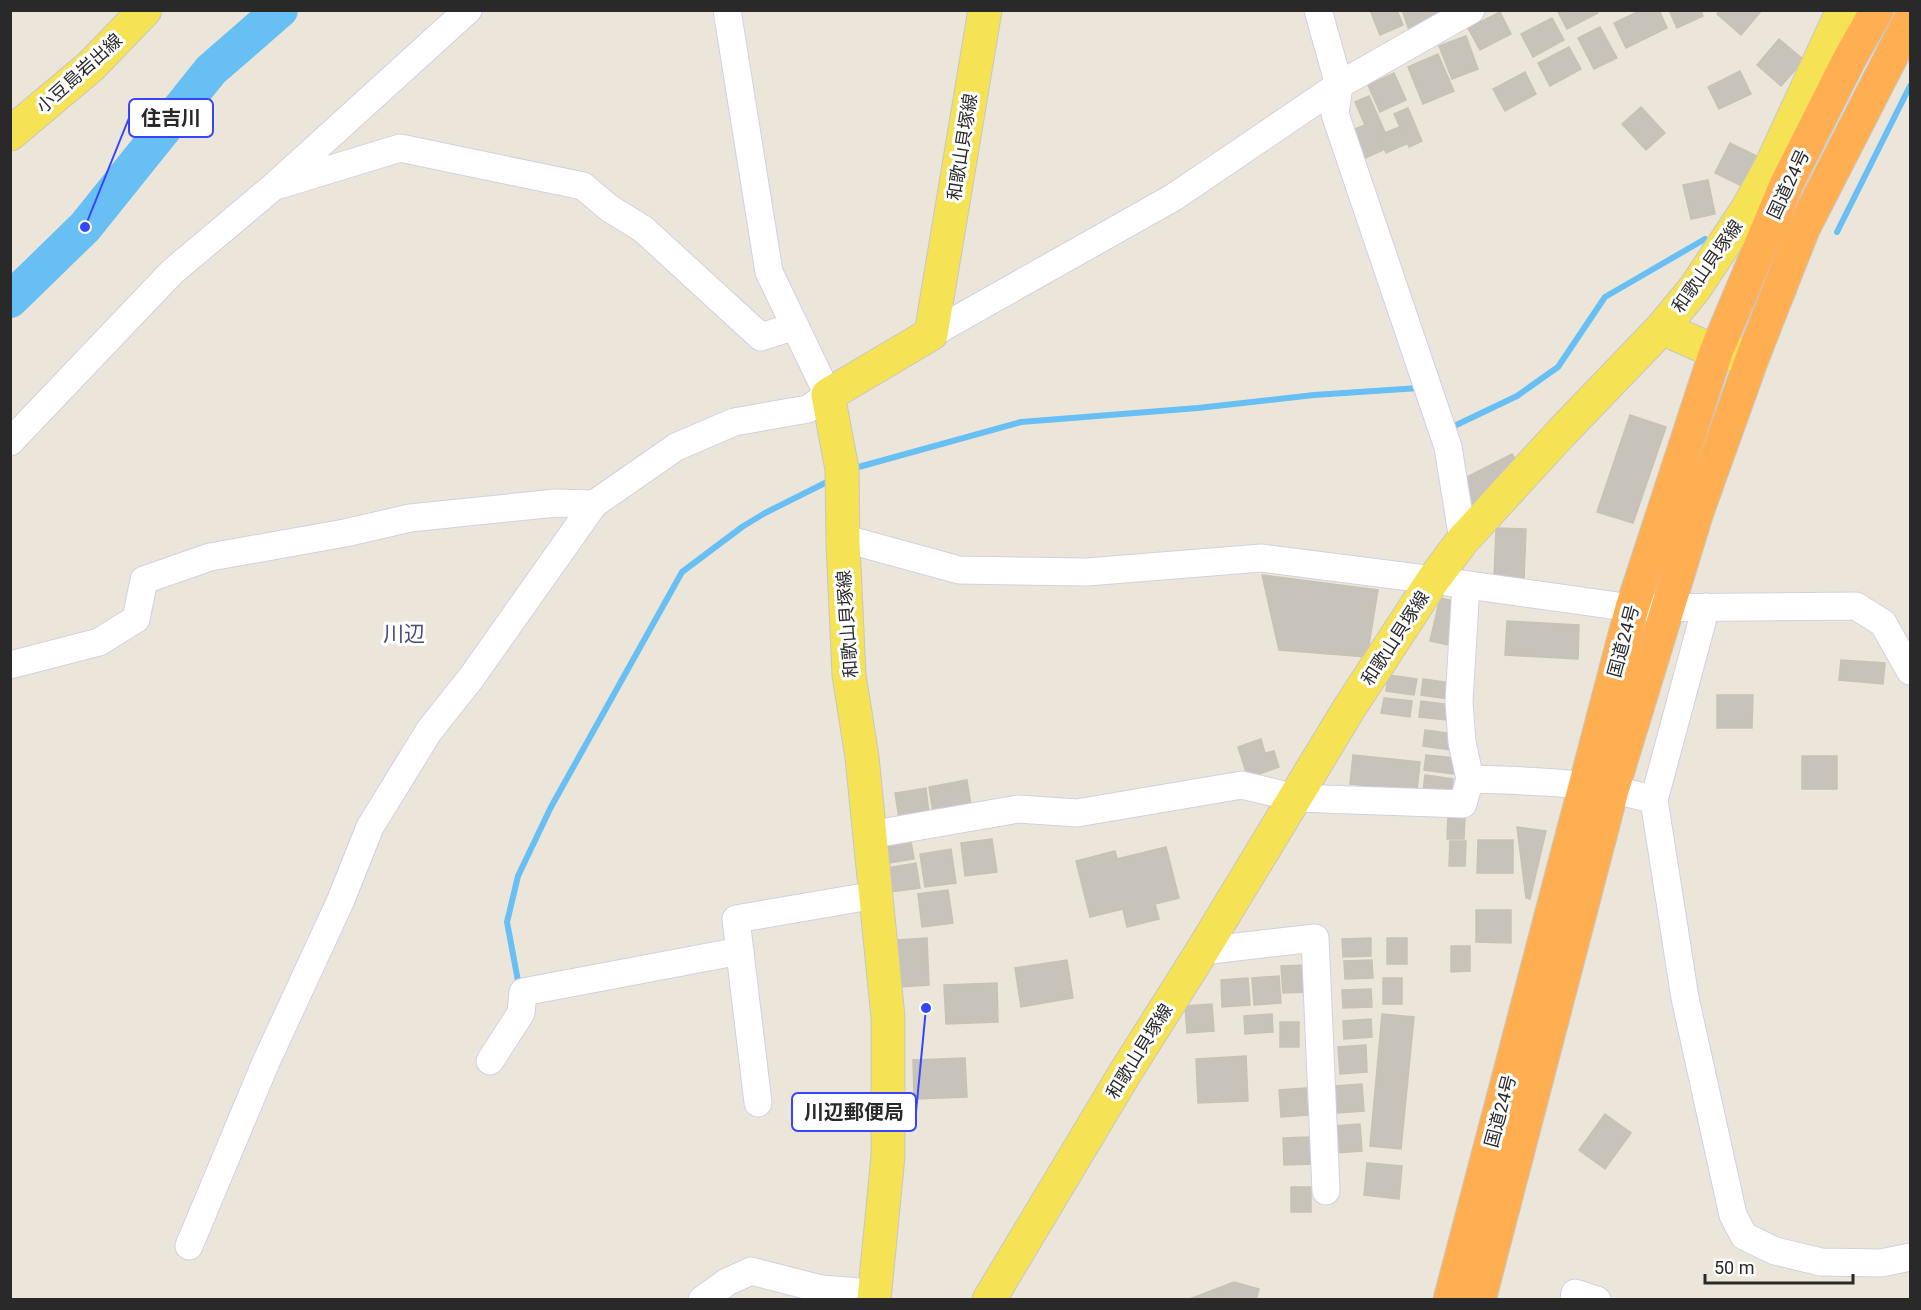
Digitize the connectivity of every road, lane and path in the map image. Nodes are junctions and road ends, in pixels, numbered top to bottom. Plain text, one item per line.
1 (145, 10) edge
2 (468, 10) edge
3 (727, 10) edge
4 (985, 10) edge
5 (1318, 10) edge
6 (1471, 10) edge
7 (1843, 10) edge
8 (1877, 10) edge
9 (1911, 20) edge
10 (1339, 85) junction
11 (10, 134) edge
12 (272, 188) junction
13 (795, 326) junction
14 (1662, 328) junction
15 (931, 334) junction
16 (1716, 352) junction
17 (1753, 356) junction
18 (828, 395) junction
19 (10, 442) edge
20 (594, 504) junction
21 (1463, 540) junction
22 (843, 543) junction
23 (1433, 580) junction
24 (1466, 585) junction
25 (1706, 607) junction
26 (1632, 608) junction
27 (1667, 608) junction
28 (10, 665) edge
29 (1911, 671) edge
30 (1470, 779) junction
31 (1598, 789) junction
32 (1296, 798) junction
33 (1654, 800) junction
34 (869, 835) junction
35 (876, 895) junction
36 (740, 951) junction
37 (1202, 951) junction
38 (490, 1061) dead end
39 (758, 1103) dead end
40 (1326, 1191) dead end
41 (189, 1246) dead end
42 (1911, 1257) edge
43 (874, 1296) edge
44 (702, 1299) edge
45 (989, 1299) edge
46 (1450, 1299) edge
47 (1479, 1299) edge
48 (1574, 1299) edge
49 (1597, 1299) edge

1 - 11 main road, 小豆島岩出線
2 - 12 street
3 - 13 street
4 - 15 main road, 和歌山貝塚線
5 - 10 street
6 - 10 street
7 - 14 main road, 和歌山貝塚線
8 - 16 highway, 国道24号
9 - 17 highway, 国道24号
10 - 15 street
10 - 21 street
12 - 13 street
12 - 19 street
13 - 18 street
14 - 16 main road
14 - 21 main road, 和歌山貝塚線
15 - 18 main road
16 - 17 main road
16 - 26 highway, 国道24号
17 - 27 highway, 国道24号
18 - 20 street
18 - 22 main road, 和歌山貝塚線
20 - 28 street
20 - 41 street
21 - 23 main road, 和歌山貝塚線
22 - 23 street
22 - 34 main road, 和歌山貝塚線
23 - 24 street
23 - 32 main road, 和歌山貝塚線
24 - 26 street
24 - 30 street
25 - 27 street
25 - 29 street
25 - 33 street
26 - 27 street
26 - 31 highway, 国道24号
27 - 31 highway, 国道24号
30 - 31 street
30 - 32 street
31 - 33 street
31 - 46 highway, 国道24号
31 - 47 highway, 国道24号
32 - 34 street
32 - 37 main road, 和歌山貝塚線
33 - 42 street
34 - 35 main road, 和歌山貝塚線
35 - 36 street
35 - 43 main road, 和歌山貝塚線
36 - 38 street
36 - 39 street
37 - 40 street
37 - 45 main road, 和歌山貝塚線
43 - 44 street
48 - 49 street

